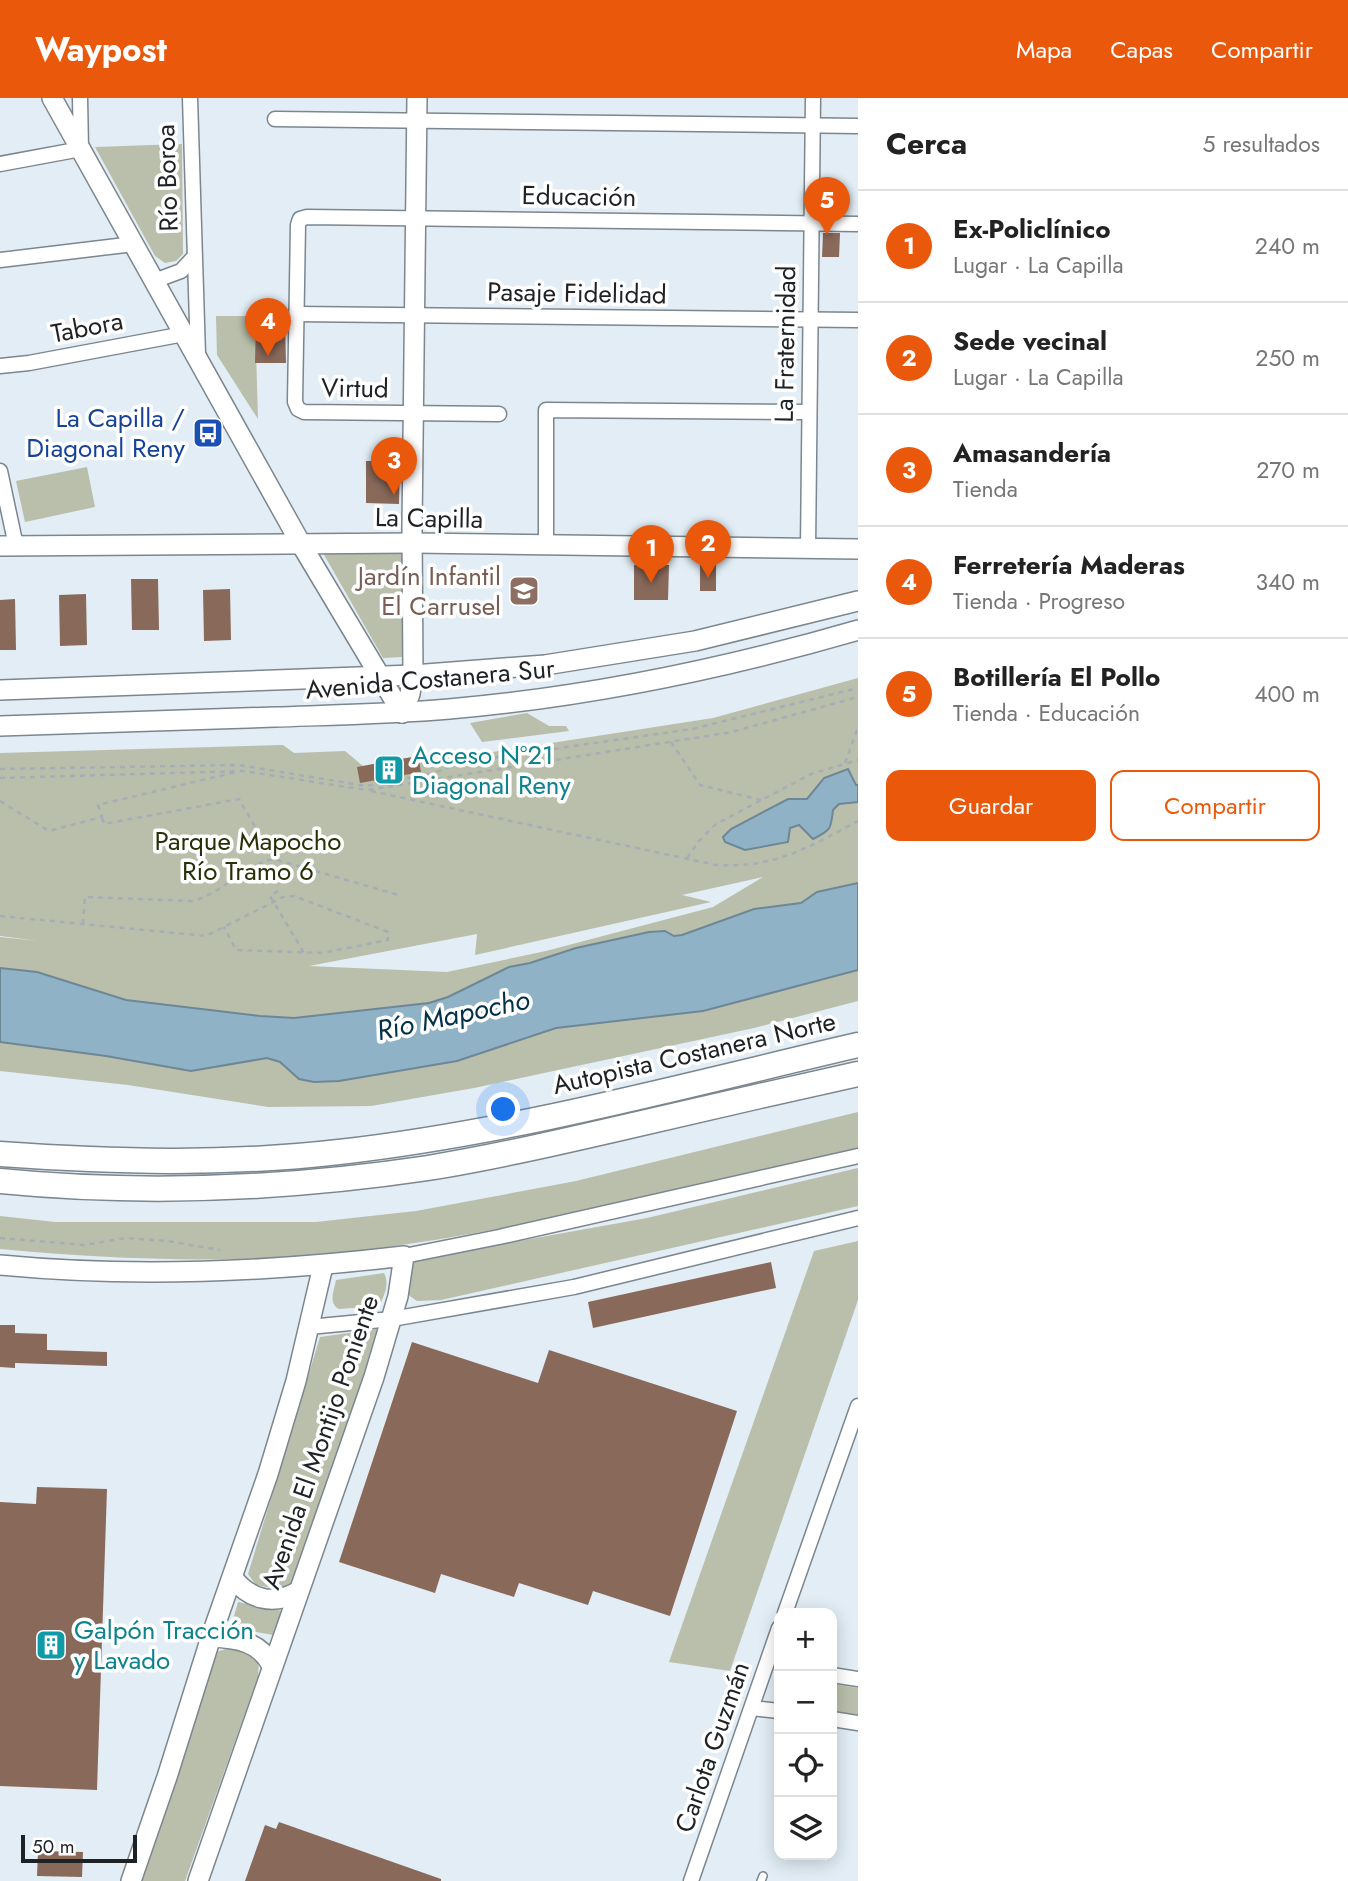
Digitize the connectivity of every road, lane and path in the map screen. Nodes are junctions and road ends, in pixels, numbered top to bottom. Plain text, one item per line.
1 (52, 98) edge
2 (80, 98) edge
3 (190, 98) edge
4 (417, 98) edge
5 (813, 98) edge
6 (275, 118) dead end
7 (417, 120) junction
8 (812, 126) junction
9 (858, 126) edge
10 (81, 149) junction
11 (0, 164) edge
12 (415, 218) junction
13 (811, 223) junction
14 (858, 224) edge
15 (134, 244) junction
16 (194, 257) junction
17 (0, 260) edge
18 (154, 281) junction
19 (296, 314) junction
20 (414, 315) junction
21 (810, 319) junction
22 (858, 320) edge
23 (184, 334) junction
24 (198, 361) junction
25 (0, 366) edge
26 (809, 412) junction
27 (413, 414) junction
28 (499, 414) dead end
29 (0, 471) edge
30 (412, 543) junction
31 (302, 544) junction
32 (8, 546) edge
33 (545, 546) junction
34 (808, 548) junction
35 (858, 549) edge
36 (858, 601) edge
37 (858, 631) edge
38 (378, 675) junction
39 (413, 675) junction
40 (858, 688) edge
41 (0, 690) edge
42 (858, 697) edge
43 (402, 713) junction
44 (0, 726) edge
45 (858, 727) edge
46 (671, 742) junction
47 (858, 760) edge
48 (845, 763) junction
49 (0, 769) edge
50 (243, 771) junction
51 (0, 778) edge
52 (367, 790) junction
53 (761, 800) junction
54 (0, 801) edge
55 (102, 817) junction
56 (858, 821) edge
57 (687, 858) junction
58 (274, 859) junction
59 (278, 891) dead end
60 (402, 896) dead end
61 (274, 902) junction
62 (0, 916) edge
63 (83, 924) junction
64 (224, 927) junction
65 (304, 953) junction
66 (858, 1045) edge
67 (858, 1074) edge
68 (0, 1154) edge
69 (858, 1156) edge
70 (0, 1181) edge
71 (858, 1218) edge
72 (0, 1238) edge
73 (220, 1250) dead end
74 (404, 1256) junction
75 (0, 1265) edge
76 (323, 1266) junction
77 (392, 1319) junction
78 (309, 1327) junction
79 (858, 1406) edge
80 (233, 1578) junction
81 (297, 1592) junction
82 (787, 1608) edge
83 (211, 1637) junction
84 (272, 1666) junction
85 (773, 1668) edge
86 (837, 1676) edge
87 (858, 1679) edge
88 (752, 1708) junction
89 (774, 1711) edge
90 (837, 1720) edge
91 (858, 1723) edge
92 (131, 1881) edge
93 (198, 1881) edge
94 (691, 1881) edge

1 - 10 street
2 - 10 street
3 - 16 street, Río Boroa
4 - 7 street
5 - 8 street, La Fraternidad
6 - 7 street
7 - 8 street
7 - 12 street
8 - 9 street
8 - 13 street, La Fraternidad
10 - 11 street
10 - 15 street
12 - 13 street, Educación
12 - 19 street, Educación
12 - 20 street
13 - 14 street, Educación
13 - 21 street, La Fraternidad
15 - 17 street
15 - 18 street
16 - 18 street, Río Boroa
16 - 24 street, Río Boroa
18 - 23 street
19 - 20 street, Pasaje Fidelidad
19 - 27 street, Virtud
20 - 21 street, Pasaje Fidelidad
20 - 27 street
21 - 22 street, Pasaje Fidelidad
21 - 26 street, La Fraternidad
23 - 24 street
23 - 25 street, Tabora
24 - 31 street
26 - 33 street
26 - 34 street, La Fraternidad
27 - 28 street, Virtud
27 - 30 street
29 - 32 street
30 - 31 street, La Capilla
30 - 33 street, La Capilla
30 - 39 street
31 - 32 street, La Capilla
31 - 38 street
33 - 34 street, La Capilla
34 - 35 street, La Capilla
36 - 39 street, Avenida Costanera Sur
37 - 43 street, Avenida Costanera Sur
38 - 39 street, Avenida Costanera Sur
38 - 41 street, Avenida Costanera Sur
38 - 43 street
39 - 43 street
40 - 49 path
42 - 46 path
43 - 44 street, Avenida Costanera Sur
45 - 48 path
46 - 52 path
46 - 53 path
47 - 48 path
48 - 53 path
50 - 51 path
50 - 52 path
50 - 55 path
52 - 57 path
53 - 57 path
54 - 55 path
55 - 58 path
56 - 57 path
58 - 60 path
58 - 63 path
59 - 61 path
61 - 64 path
61 - 65 path
61 - 65 path
62 - 63 path
63 - 64 path
64 - 65 path
66 - 68 highway, Autopista Costanera Norte
67 - 70 highway
69 - 74 street
71 - 77 street
72 - 73 path
74 - 76 street
74 - 77 street, Avenida El Montijo Poniente
75 - 76 street
76 - 78 street
77 - 78 street
77 - 81 street, Avenida El Montijo Poniente
78 - 80 street
79 - 82 street
80 - 81 street
80 - 83 street
81 - 84 street, Avenida El Montijo Poniente
83 - 84 street
83 - 92 street
84 - 93 street, Avenida El Montijo Poniente
85 - 88 street, Carlota Guzmán
86 - 87 street
88 - 89 street
88 - 94 street, Carlota Guzmán
90 - 91 street

